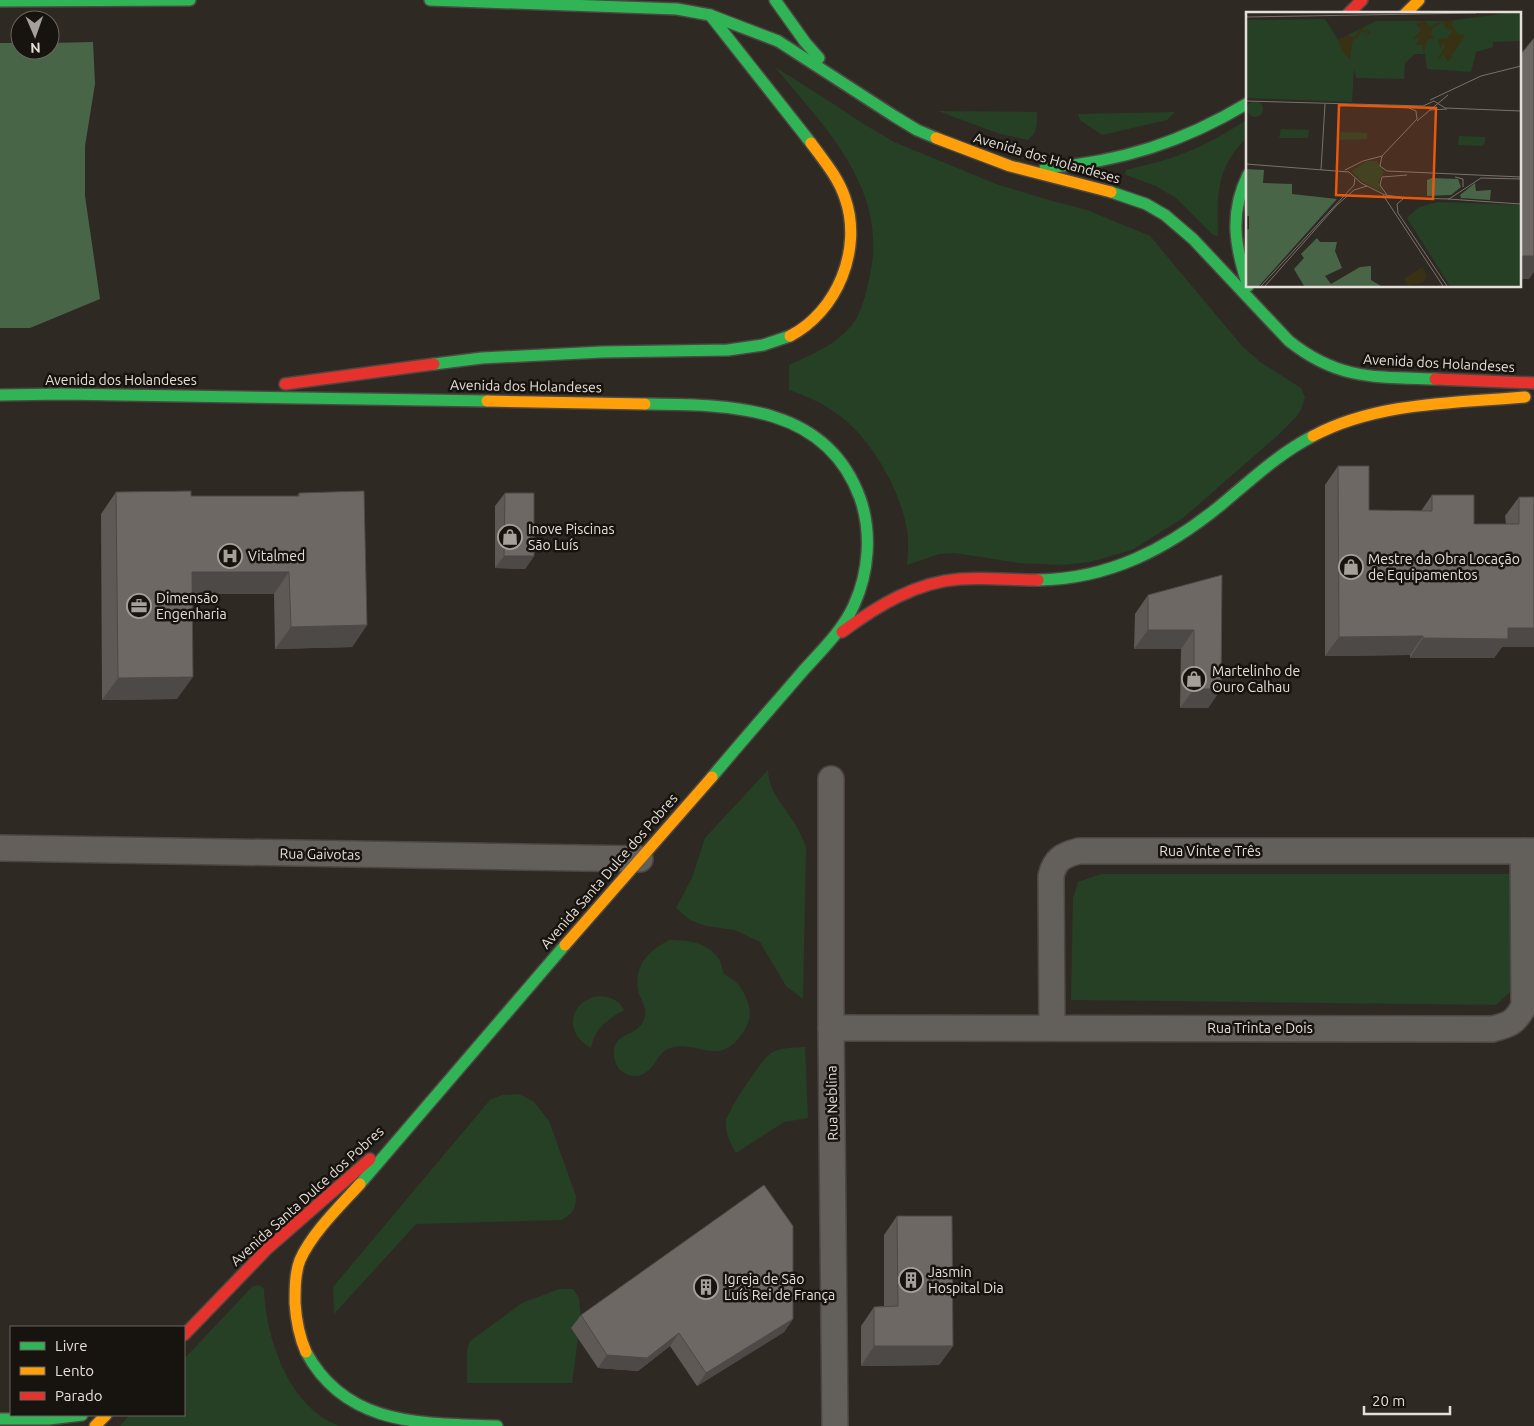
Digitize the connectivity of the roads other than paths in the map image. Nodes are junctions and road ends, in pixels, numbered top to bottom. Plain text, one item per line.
1 (190, 0) edge
2 (430, 0) edge
3 (775, 0) edge
4 (1362, 0) edge
5 (1418, 0) edge
6 (0, 1) edge
7 (1350, 12) edge
8 (1407, 12) edge
9 (710, 15) junction
10 (851, 89) junction
11 (1246, 103) edge
12 (1010, 166) junction
13 (1246, 179) edge
14 (1246, 280) edge
15 (1249, 288) edge
16 (1256, 307) junction
17 (1534, 383) edge
18 (0, 388) edge
19 (63, 394) junction
20 (0, 395) edge
21 (200, 396) junction
22 (1534, 396) edge
23 (831, 639) junction
24 (831, 779) dead end
25 (0, 848) edge
26 (1529, 851) edge
27 (640, 859) junction
28 (831, 1028) junction
29 (1052, 1028) junction
30 (410, 1124) junction
31 (185, 1334) edge
32 (74, 1416) edge
33 (105, 1416) edge
34 (0, 1419) edge
35 (95, 1426) edge
36 (497, 1426) edge
37 (835, 1426) edge

1 - 6 main road
2 - 9 main road, Avenida dos Holandeses
3 - 10 main road
4 - 7 main road
5 - 8 main road
9 - 10 main road, Avenida dos Holandeses
9 - 21 main road
10 - 12 main road, Avenida dos Holandeses
11 - 12 main road
12 - 16 main road, Avenida dos Holandeses
13 - 14 main road
15 - 16 main road
16 - 17 main road, Avenida dos Holandeses
18 - 19 main road
19 - 20 main road, Avenida dos Holandeses
19 - 21 main road, Avenida dos Holandeses
21 - 23 main road, Avenida dos Holandeses
22 - 23 main road
23 - 27 main road, Avenida Santa Dulce dos Pobres
24 - 28 street, Rua Neblina
25 - 27 street, Rua Gaivotas
26 - 29 street, Rua Trinta e Dois
26 - 29 street, Rua Vinte e Três
27 - 30 main road, Avenida Santa Dulce dos Pobres
28 - 29 street, Rua Trinta e Dois
28 - 37 street, Rua Neblina
30 - 31 main road, Avenida Santa Dulce dos Pobres
30 - 36 main road, Avenida Santa Dulce dos Pobres
32 - 34 main road
33 - 35 main road

